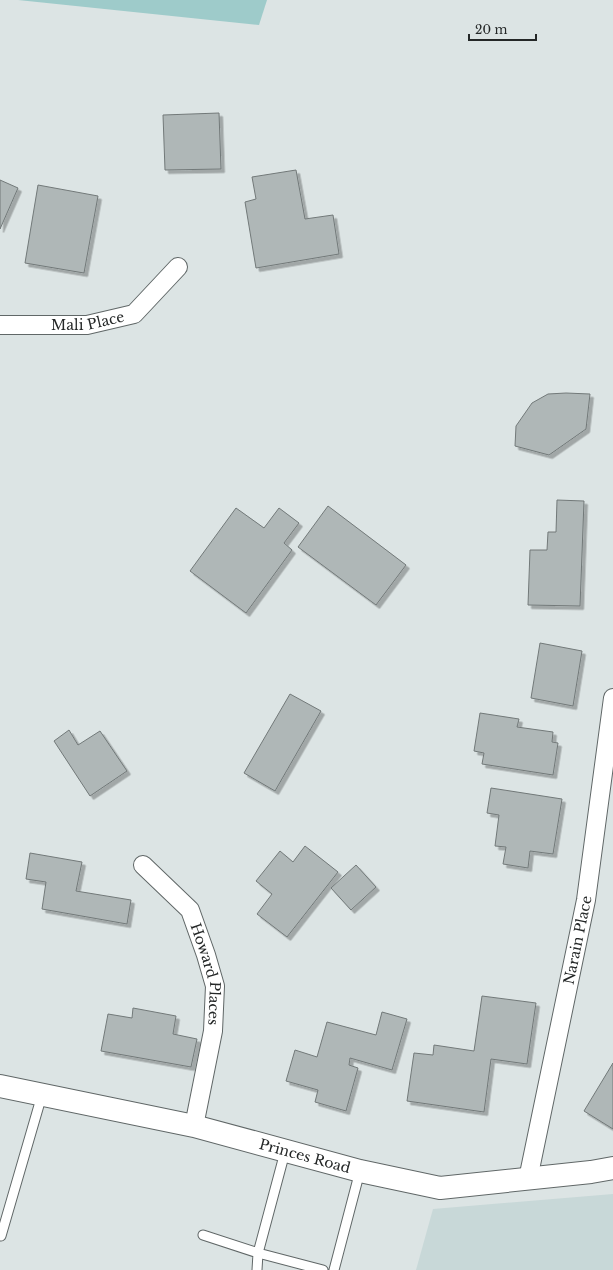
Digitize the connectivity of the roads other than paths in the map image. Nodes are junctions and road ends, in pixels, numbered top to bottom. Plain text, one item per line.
1 (178, 267) dead end
2 (0, 324) edge
3 (613, 698) edge
4 (143, 865) dead end
5 (0, 1086) edge
6 (42, 1095) junction
7 (194, 1126) junction
8 (285, 1152) junction
9 (613, 1168) edge
10 (360, 1172) junction
11 (528, 1179) junction
12 (203, 1235) dead end
13 (1, 1236) edge
14 (258, 1253) junction
15 (257, 1270) edge
16 (323, 1270) edge
17 (334, 1270) edge

1 - 2 street, Mali Place
3 - 11 street, Narain Place
4 - 7 street, Howard Places
5 - 6 main road, Princes Road
6 - 7 main road, Princes Road
6 - 13 lane
7 - 8 main road, Princes Road
8 - 10 main road, Princes Road
8 - 14 lane
9 - 11 main road, Princes Road
10 - 11 main road, Princes Road
10 - 17 lane
12 - 14 lane
14 - 15 lane
14 - 16 lane

